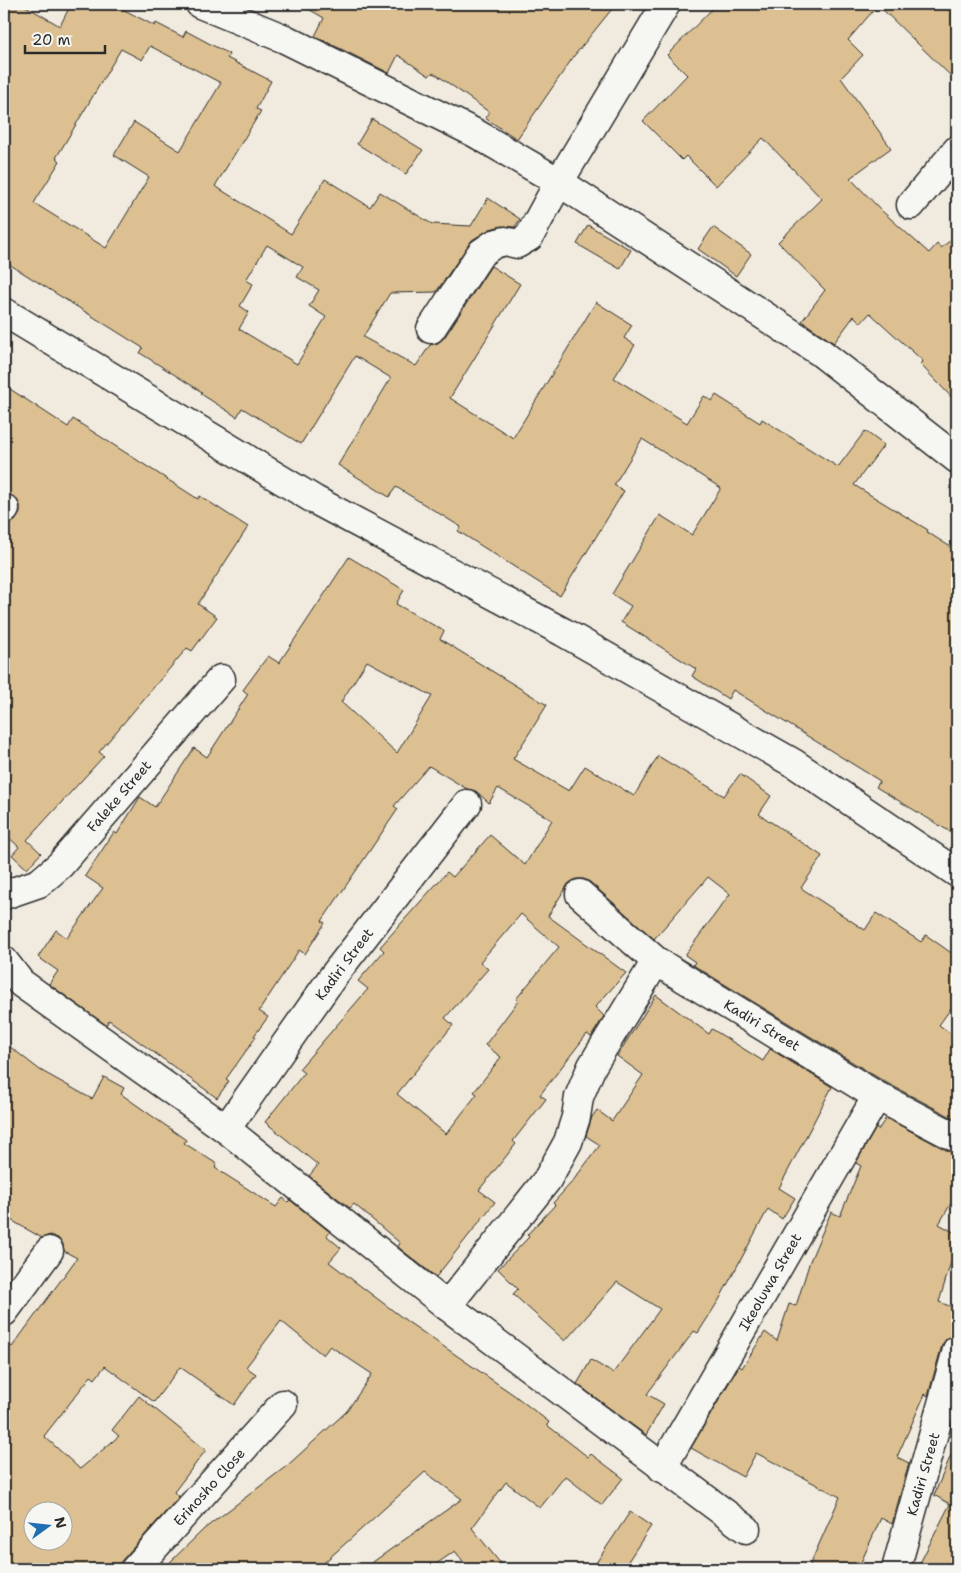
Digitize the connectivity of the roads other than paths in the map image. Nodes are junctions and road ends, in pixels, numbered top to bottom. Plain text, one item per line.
1 (200, 4) edge
2 (666, 4) edge
3 (957, 150) edge
4 (559, 182) junction
5 (911, 205) dead end
6 (4, 312) edge
7 (430, 329) dead end
8 (957, 459) edge
9 (221, 679) dead end
10 (467, 804) dead end
11 (957, 873) edge
12 (4, 894) edge
13 (580, 894) dead end
14 (4, 961) edge
15 (656, 961) junction
16 (877, 1096) junction
17 (226, 1129) junction
18 (957, 1138) edge
19 (50, 1251) dead end
20 (447, 1306) junction
21 (4, 1312) edge
22 (957, 1350) edge
23 (283, 1404) dead end
24 (662, 1468) junction
25 (746, 1529) dead end
26 (136, 1569) edge
27 (896, 1569) edge

1 - 4 street
2 - 4 street
3 - 5 street
4 - 7 street
4 - 8 street
6 - 11 street
9 - 12 street, Faleke Street
10 - 17 street, Kadiri Street
13 - 15 street, Kadiri Street
14 - 17 street
15 - 16 street, Kadiri Street
15 - 20 street
16 - 18 street, Kadiri Street
16 - 24 street, Ikeoluwa Street
17 - 20 street
19 - 21 street
20 - 24 street
22 - 27 street, Kadiri Street
23 - 26 street, Erinosho Close
24 - 25 street

